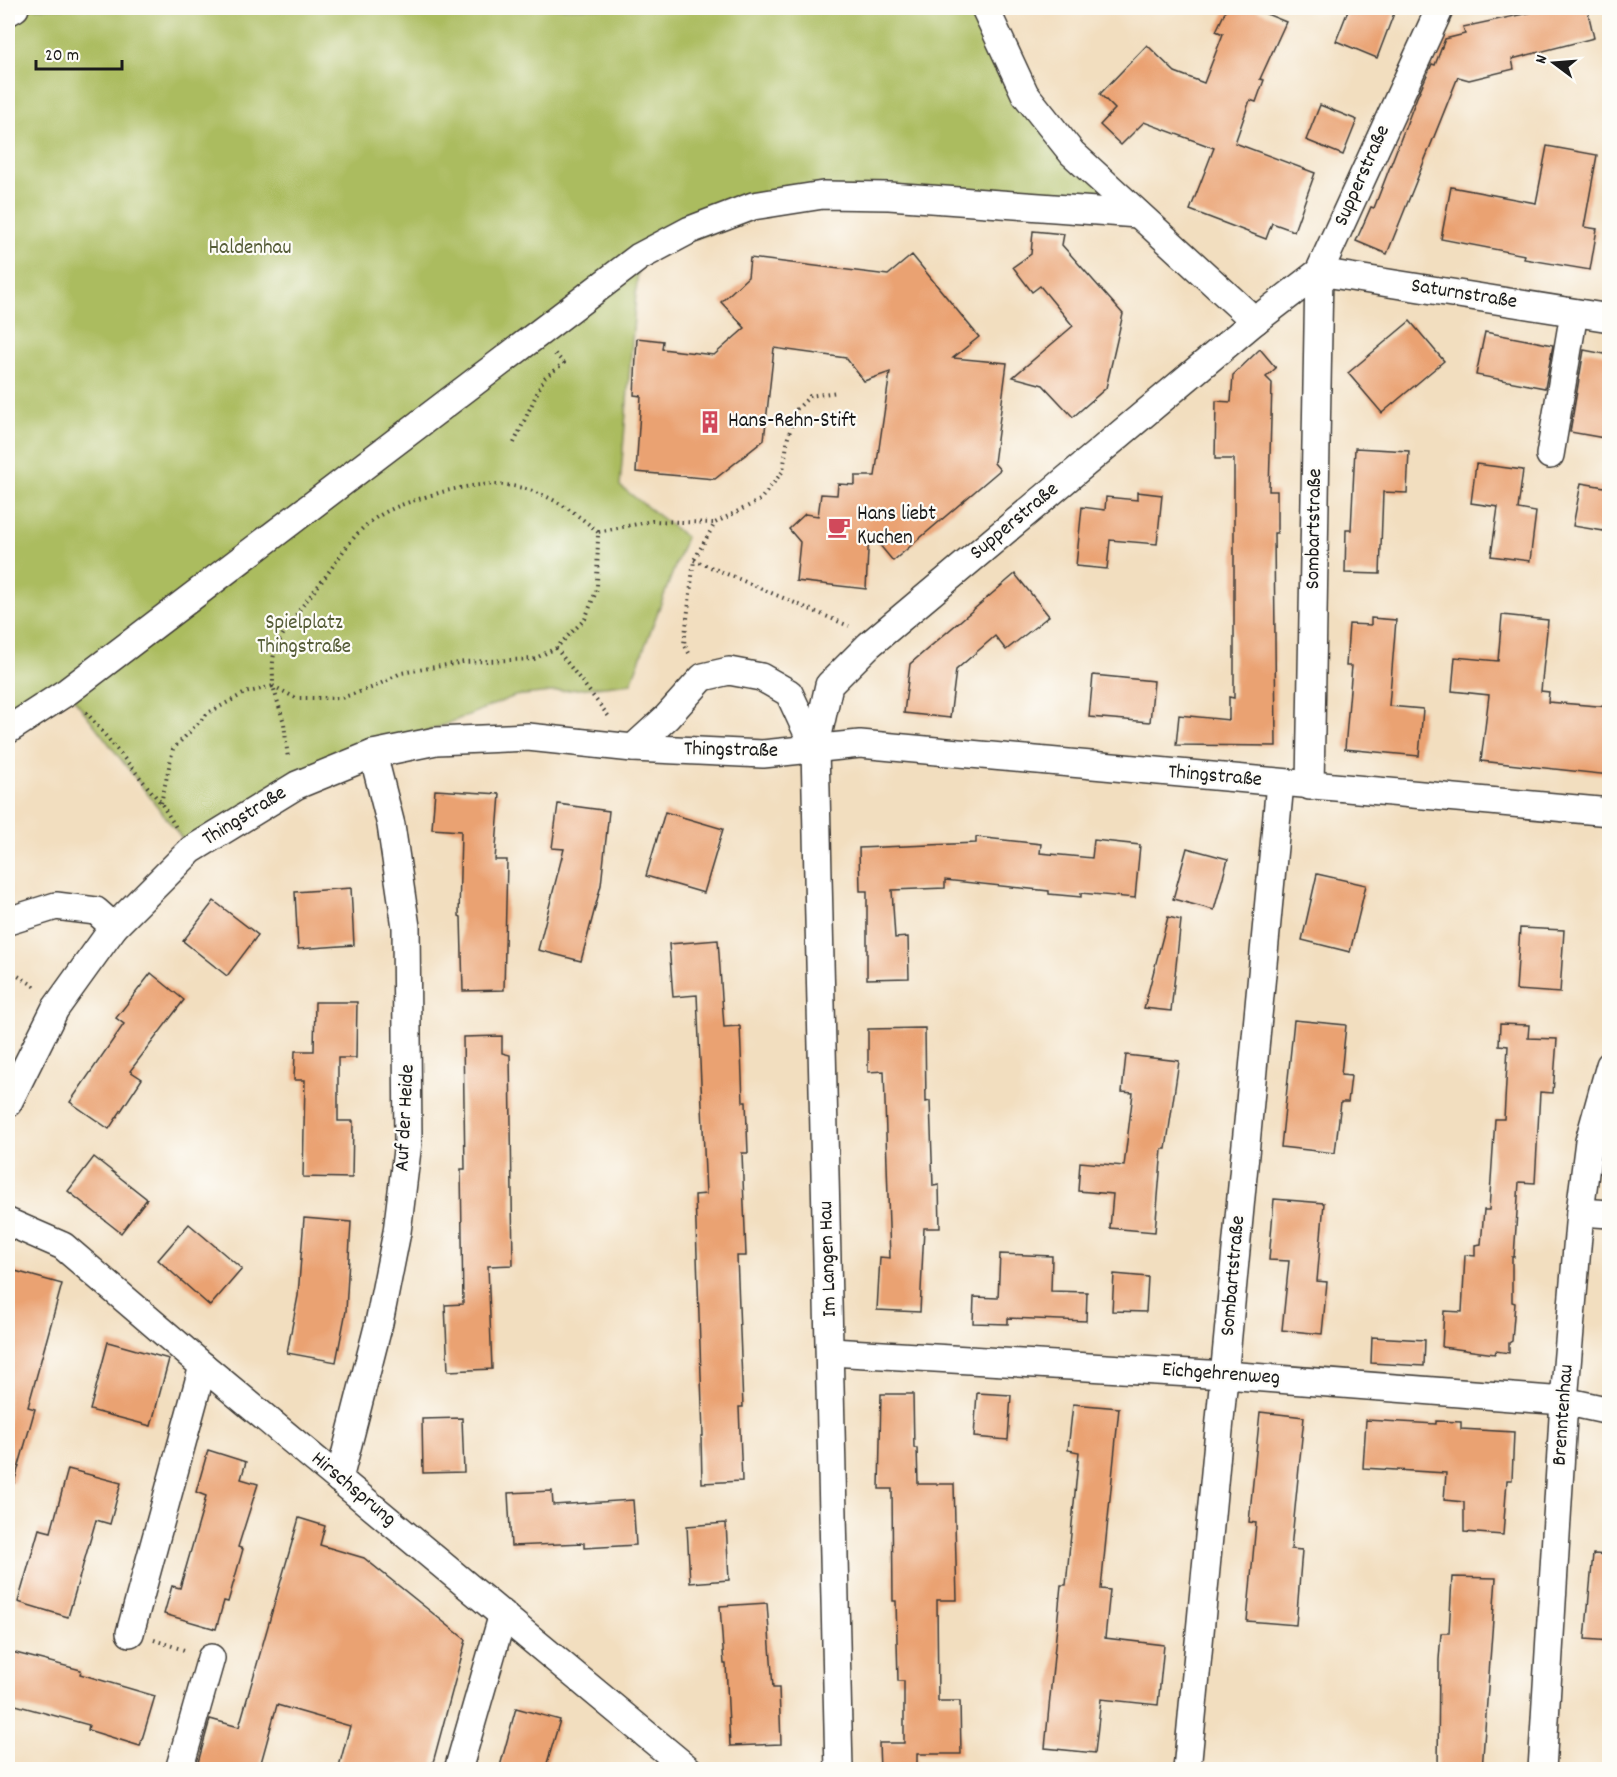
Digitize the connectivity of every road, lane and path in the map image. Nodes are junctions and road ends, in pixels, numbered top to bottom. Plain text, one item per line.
1 (15, 8) edge
2 (985, 8) edge
3 (1440, 8) edge
4 (8, 12) edge
5 (1138, 214) junction
6 (1319, 272) junction
7 (1575, 313) junction
8 (558, 318) junction
9 (1610, 318) edge
10 (1255, 321) junction
11 (837, 392) dead end
12 (514, 443) dead end
13 (1550, 455) dead end
14 (715, 523) junction
15 (598, 532) junction
16 (694, 560) junction
17 (869, 645) junction
18 (556, 648) junction
19 (703, 677) junction
20 (273, 686) junction
21 (68, 691) junction
22 (8, 730) edge
23 (633, 747) junction
24 (815, 748) junction
25 (373, 754) junction
26 (1280, 783) junction
27 (297, 785) junction
28 (1310, 786) junction
29 (161, 803) junction
30 (1610, 812) edge
31 (191, 850) junction
32 (8, 921) edge
33 (114, 927) junction
34 (1610, 1065) edge
35 (1606, 1092) edge
36 (8, 1103) edge
37 (1580, 1212) junction
38 (1610, 1214) edge
39 (8, 1222) edge
40 (831, 1352) junction
41 (203, 1366) junction
42 (1225, 1375) junction
43 (1564, 1401) junction
44 (1610, 1411) edge
45 (339, 1479) junction
46 (503, 1614) junction
47 (130, 1633) joint
48 (211, 1658) joint
49 (179, 1770) edge
50 (458, 1770) edge
51 (689, 1770) edge
52 (839, 1770) edge
53 (1187, 1770) edge
54 (1542, 1770) edge

1 - 4 street
2 - 5 street
3 - 6 street, Supperstraße
5 - 8 street
5 - 10 street
6 - 7 street, Saturnstraße
6 - 10 street, Supperstraße
6 - 28 street, Sombartstraße
7 - 9 street, Saturnstraße
7 - 13 street
8 - 12 path
8 - 21 street
10 - 17 street, Supperstraße
11 - 14 path
14 - 15 path
14 - 16 path
15 - 18 path
15 - 20 path
16 - 17 path
16 - 19 path
17 - 24 street, Supperstraße
18 - 20 path
18 - 23 path
19 - 23 street
19 - 24 street
20 - 27 path
20 - 29 path
21 - 22 street
21 - 29 path
23 - 24 street, Thingstraße
23 - 25 street, Thingstraße
24 - 26 street, Thingstraße
24 - 40 street, Im Langen Hau
25 - 27 street, Thingstraße
25 - 45 street, Auf der Heide
26 - 28 street, Thingstraße
26 - 42 street, Sombartstraße
27 - 31 street, Thingstraße
28 - 30 street, Thingstraße
29 - 31 path
31 - 33 street, Thingstraße
32 - 33 street
33 - 36 street, Thingstraße
34 - 35 street, Brenntenhau
35 - 37 street, Brenntenhau
37 - 38 street
37 - 43 street, Brenntenhau
39 - 41 street, Hirschsprung
40 - 42 street, Eichgehrenweg
40 - 52 street, Im Langen Hau
41 - 45 street, Hirschsprung
41 - 47 street
42 - 43 street, Eichgehrenweg
42 - 53 street, Sombartstraße
43 - 44 street, Eichgehrenweg
43 - 54 street, Brenntenhau
45 - 46 street, Hirschsprung
46 - 50 street
46 - 51 street, Hirschsprung
47 - 48 path
48 - 49 street

